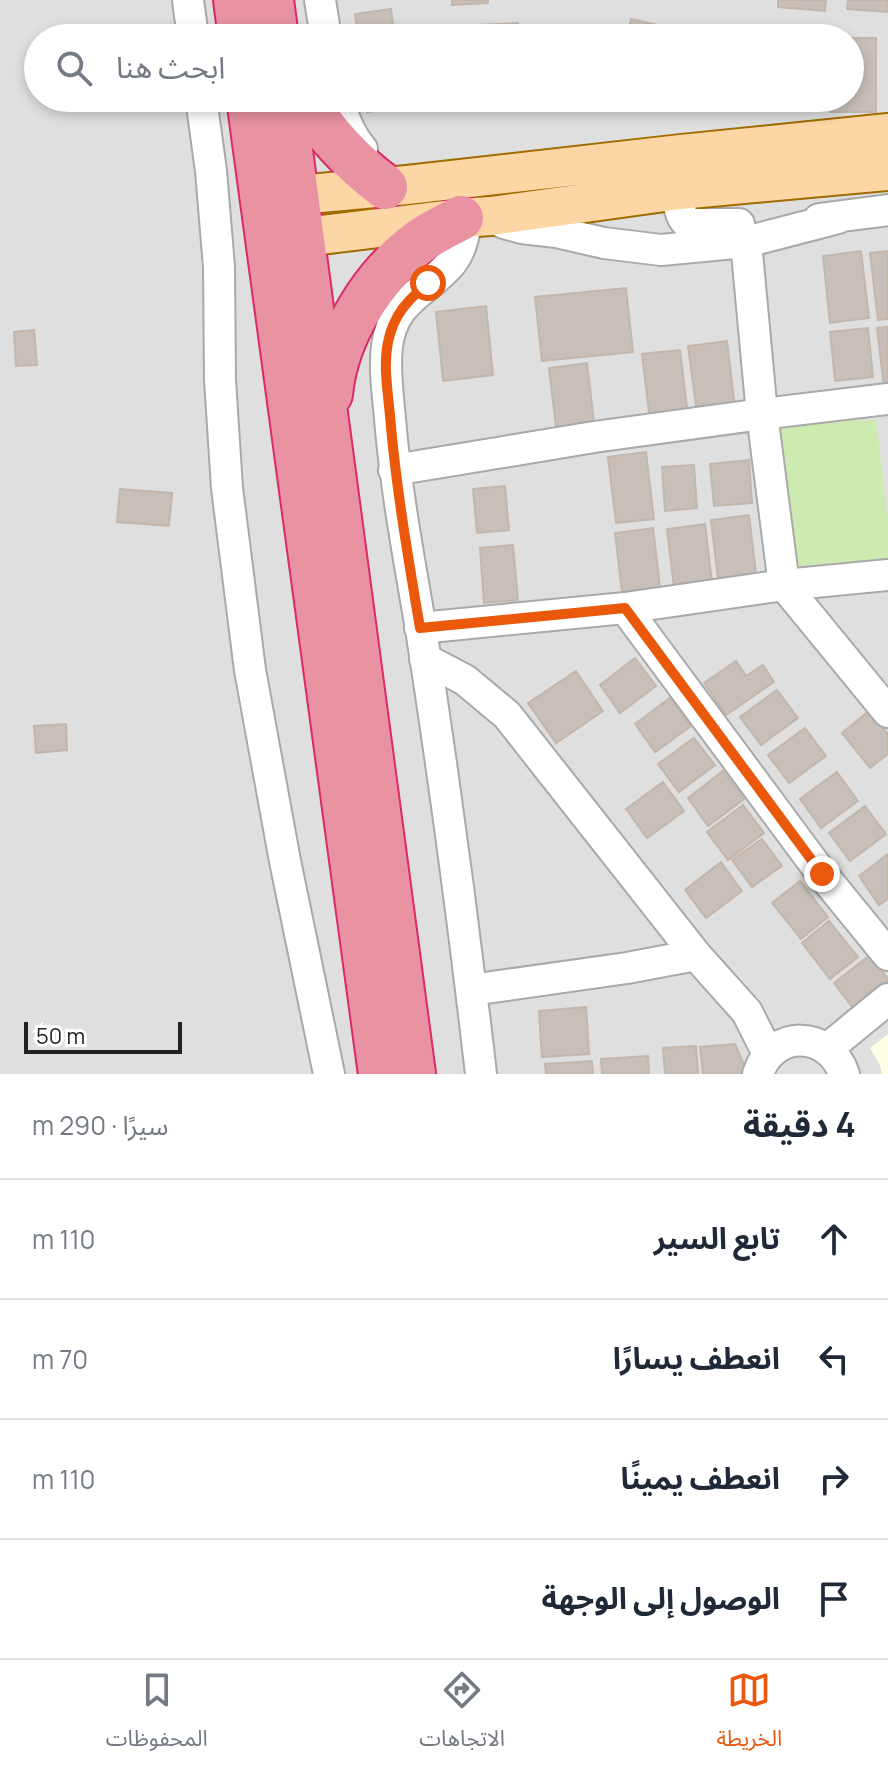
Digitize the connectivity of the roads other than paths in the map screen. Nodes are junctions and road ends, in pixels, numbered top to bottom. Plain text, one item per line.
1 (188, 0) edge
2 (236, 0) edge
3 (320, 0) edge
4 (191, 24) edge
5 (264, 24) edge
6 (324, 24) edge
7 (203, 112) edge
8 (253, 112) edge
9 (283, 112) edge
10 (311, 112) edge
11 (342, 112) edge
12 (888, 133) edge
13 (888, 171) edge
14 (396, 186) junction
15 (679, 190) junction
16 (888, 210) edge
17 (473, 217) junction
18 (282, 218) junction
19 (838, 218) junction
20 (746, 242) junction
21 (888, 399) edge
22 (762, 414) junction
23 (327, 424) junction
24 (394, 470) junction
25 (888, 575) edge
26 (784, 585) junction
27 (625, 608) junction
28 (420, 628) junction
29 (425, 659) junction
30 (888, 712) edge
31 (696, 955) junction
32 (888, 955) edge
33 (471, 990) junction
34 (888, 999) edge
35 (827, 1049) junction
36 (763, 1064) edge
37 (329, 1074) edge
38 (381, 1074) edge
39 (413, 1074) edge
40 (481, 1074) edge
41 (844, 1074) edge

1 - 4 street
2 - 5 highway
3 - 6 street
7 - 37 street
8 - 18 highway
9 - 18 highway
10 - 14 highway
11 - 14 street
12 - 14 main road
13 - 15 main road
14 - 18 main road
15 - 17 main road
15 - 19 street
16 - 19 street
17 - 18 main road
17 - 20 street
17 - 23 highway
17 - 24 street
18 - 23 highway
18 - 38 highway
19 - 20 street
20 - 22 street
21 - 22 street
22 - 24 street
22 - 26 street
23 - 39 highway
24 - 28 street
25 - 26 street
26 - 27 street
26 - 30 street
27 - 28 street
27 - 32 street
28 - 29 street
29 - 31 street
29 - 33 street
31 - 33 street
31 - 36 street
33 - 40 street
34 - 35 street
35 - 36 street
35 - 41 street

